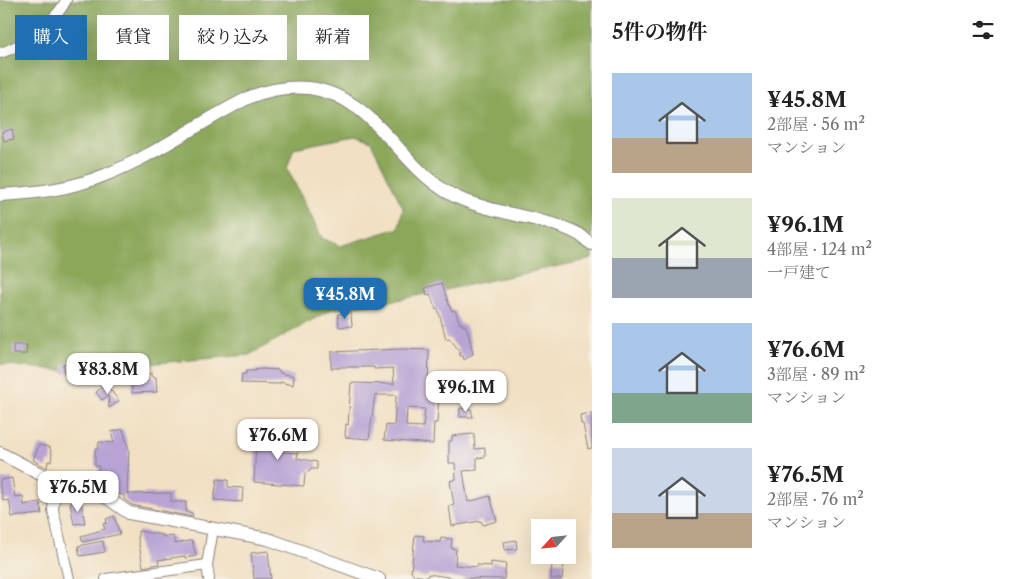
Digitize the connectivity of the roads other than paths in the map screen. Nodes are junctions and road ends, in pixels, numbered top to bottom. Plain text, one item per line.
1 (66, 0) edge
2 (0, 53) edge
3 (0, 195) edge
4 (592, 244) edge
5 (0, 453) edge
6 (61, 485) junction
7 (212, 529) junction
8 (207, 565) junction
9 (355, 574) edge
10 (69, 579) edge
11 (106, 579) edge
12 (209, 579) edge
13 (380, 579) edge

1 - 2 street
3 - 4 street
5 - 6 street
6 - 7 street
6 - 10 street
7 - 8 street
7 - 9 street
8 - 11 street
8 - 12 street
9 - 13 street

